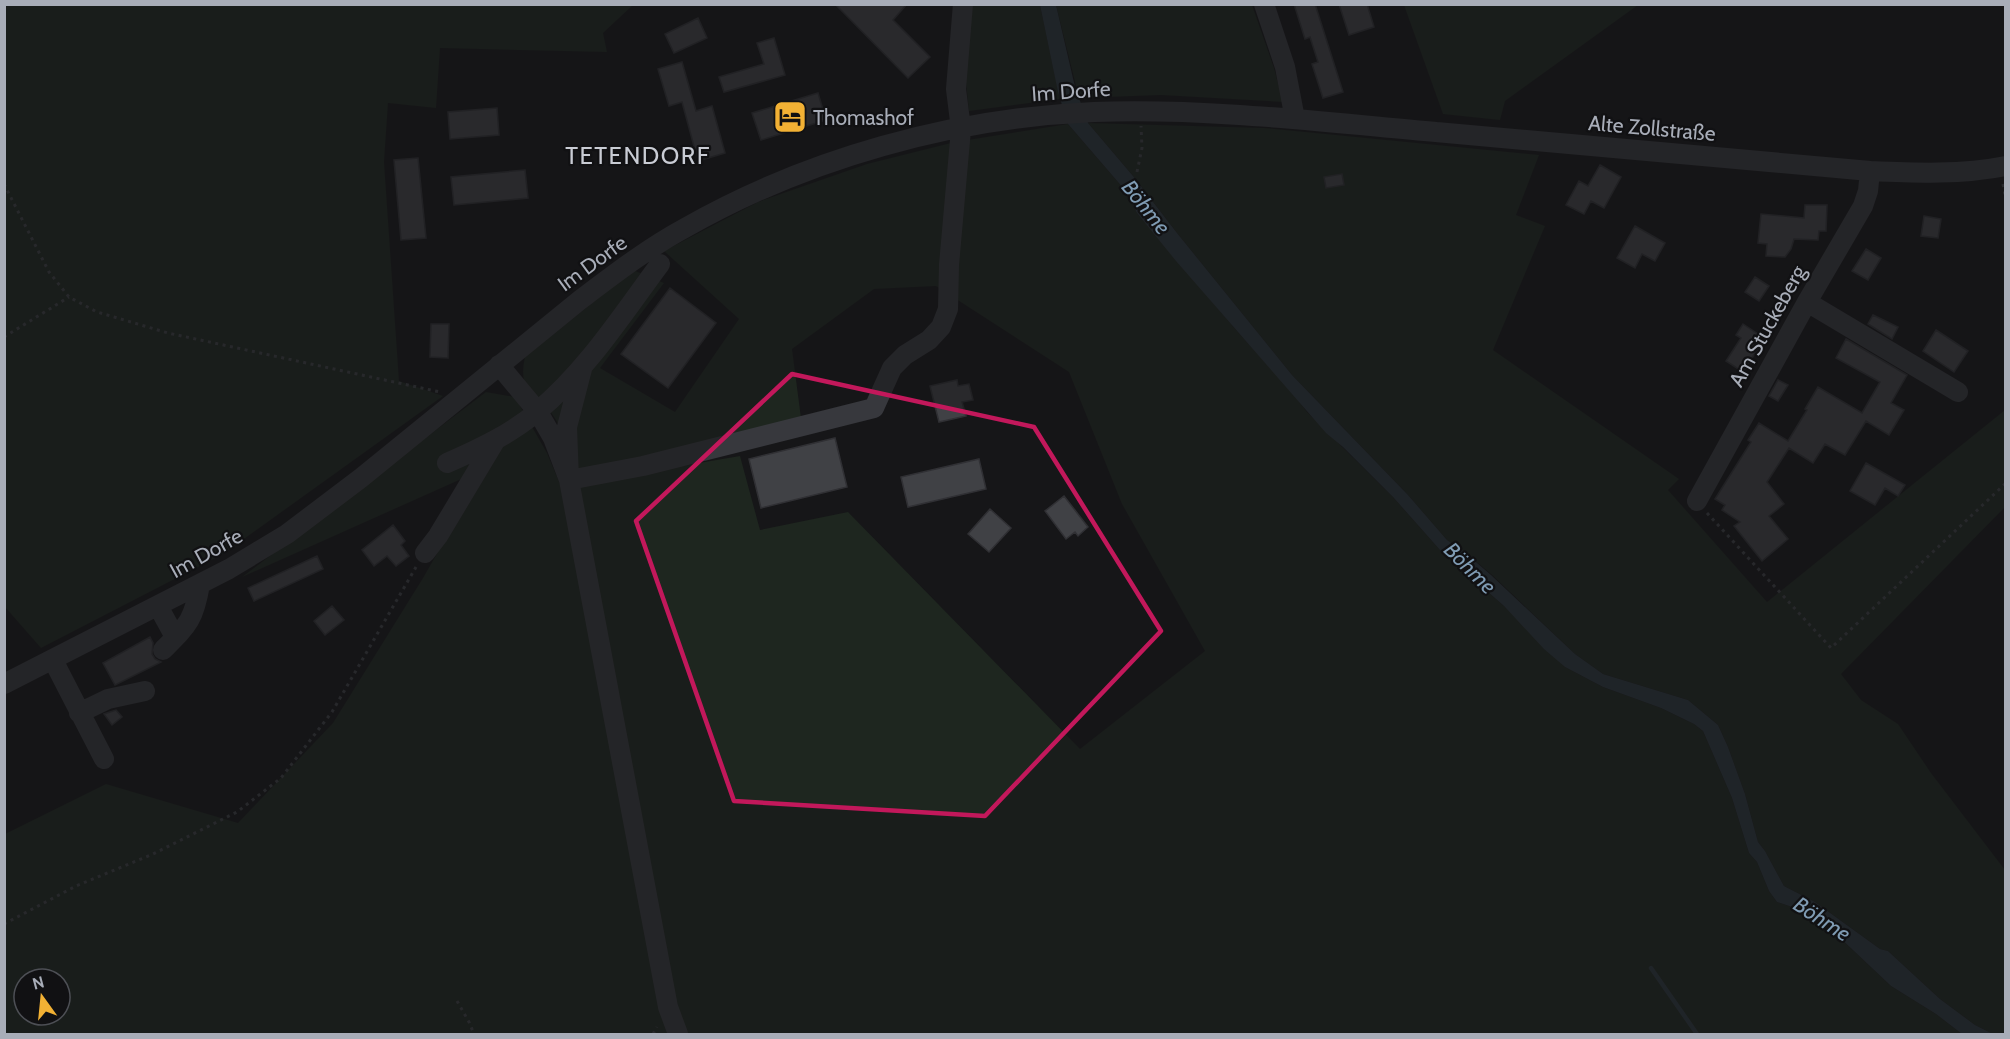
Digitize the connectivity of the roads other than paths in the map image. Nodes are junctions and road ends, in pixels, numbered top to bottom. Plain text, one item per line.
1 (963, 4) edge
2 (1264, 4) edge
3 (1295, 119) junction
4 (962, 129) junction
5 (2006, 166) edge
6 (1870, 171) junction
7 (660, 264) dead end
8 (1807, 302) junction
9 (499, 365) junction
10 (582, 369) junction
11 (1958, 392) dead end
12 (538, 412) junction
13 (495, 441) junction
14 (447, 463) dead end
15 (569, 480) junction
16 (1697, 501) road end
17 (425, 553) road end
18 (200, 584) junction
19 (158, 606) junction
20 (53, 660) junction
21 (4, 684) edge
22 (145, 692) dead end
23 (79, 712) junction
24 (104, 759) dead end
25 (678, 1035) edge

1 - 4 street
2 - 3 street
3 - 4 street, Im Dorfe
3 - 6 street, Alte Zollstraße
4 - 9 street, Im Dorfe
4 - 15 street
5 - 6 street, Alte Zollstraße
6 - 8 street, Am Stuckeberg
7 - 10 street
8 - 11 street
8 - 16 street, Am Stuckeberg
9 - 12 street
9 - 18 street, Im Dorfe
10 - 12 street
10 - 15 street
12 - 13 street
12 - 15 street
13 - 14 street
13 - 17 street
15 - 25 street
18 - 19 street, Im Dorfe
18 - 19 street
19 - 20 street, Im Dorfe
20 - 21 street, Im Dorfe
20 - 23 street
22 - 23 street
23 - 24 street

